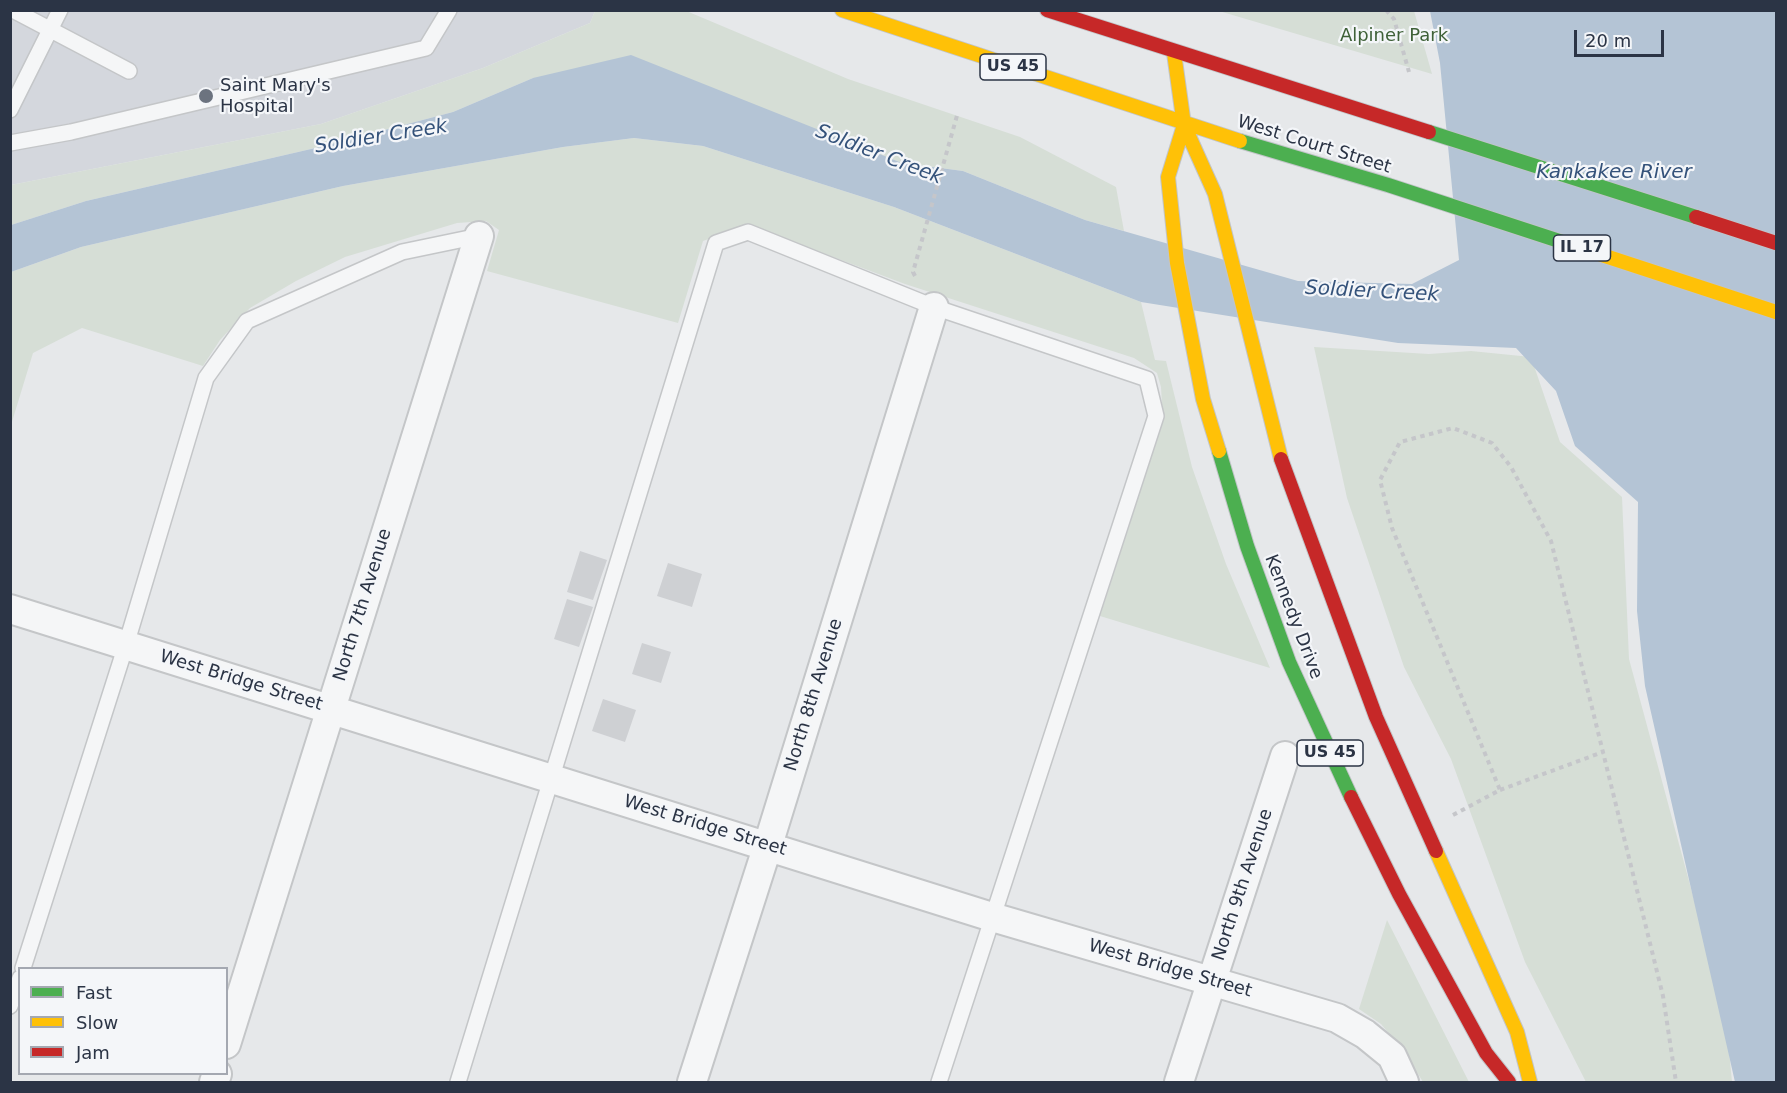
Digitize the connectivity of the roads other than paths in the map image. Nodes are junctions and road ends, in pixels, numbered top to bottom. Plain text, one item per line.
1 (13, 10) edge
2 (60, 10) edge
3 (449, 10) edge
4 (842, 10) edge
5 (1047, 10) edge
6 (50, 29) junction
7 (1174, 53) junction
8 (129, 70) dead end
9 (10, 110) edge
10 (1184, 125) junction
11 (10, 143) edge
12 (479, 236) joint
13 (1776, 243) edge
14 (933, 307) junction
15 (1776, 312) edge
16 (10, 609) edge
17 (126, 645) junction
18 (331, 709) junction
19 (1285, 756) dead end
20 (552, 779) junction
21 (768, 845) junction
22 (992, 917) junction
23 (23, 967) edge
24 (1212, 981) junction
25 (18, 984) edge
26 (10, 1006) edge
27 (228, 1038) edge
28 (458, 1083) edge
29 (692, 1083) edge
30 (939, 1083) edge
31 (1179, 1083) edge
32 (1404, 1083) edge
33 (1509, 1083) edge
34 (1530, 1083) edge

1 - 6 lane
2 - 6 lane
3 - 11 lane
4 - 10 main road, West Court Street / US 45
5 - 7 main road
6 - 8 lane
6 - 9 lane
7 - 10 main road, Kennedy Drive / US 45
7 - 13 main road
10 - 15 main road, West Court Street / IL 17
10 - 33 main road, Kennedy Drive / US 45
10 - 34 main road, Kennedy Drive / US 45
12 - 17 lane
12 - 18 street, North 7th Avenue
14 - 20 lane
14 - 21 street, North 8th Avenue
14 - 22 lane
16 - 17 street, West Bridge Street
17 - 18 street, West Bridge Street
17 - 23 lane
18 - 20 street, West Bridge Street
18 - 27 street, North 7th Avenue
19 - 24 street, North 9th Avenue
20 - 21 street, West Bridge Street
20 - 28 lane
21 - 22 street, West Bridge Street
21 - 29 street, North 8th Avenue
22 - 24 street, West Bridge Street
22 - 30 lane
24 - 31 street, North 9th Avenue
24 - 32 street, West Bridge Street
25 - 26 lane

